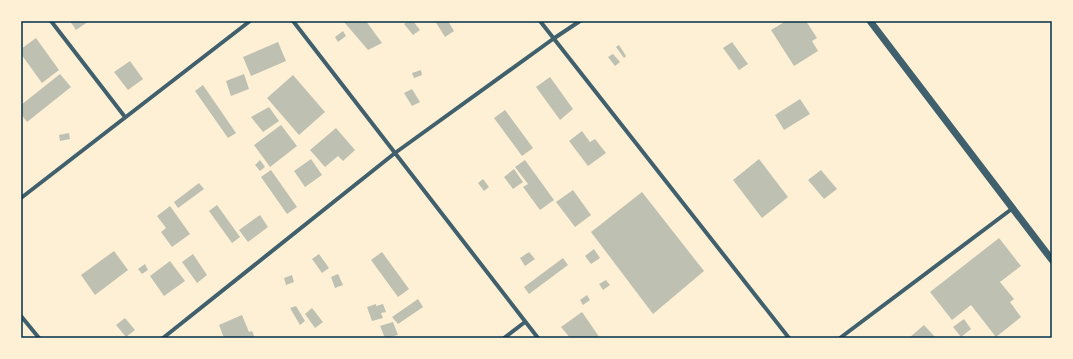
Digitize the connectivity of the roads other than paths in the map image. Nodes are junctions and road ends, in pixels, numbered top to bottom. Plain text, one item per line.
1 (51, 21) edge
2 (250, 21) edge
3 (293, 21) edge
4 (540, 21) edge
5 (580, 21) edge
6 (870, 21) edge
7 (553, 39) junction
8 (125, 118) junction
9 (395, 153) junction
10 (21, 198) edge
11 (1013, 208) junction
12 (1052, 260) edge
13 (21, 316) edge
14 (525, 322) junction
15 (38, 338) edge
16 (163, 338) edge
17 (504, 338) edge
18 (538, 338) edge
19 (789, 338) edge
20 (840, 338) edge

1 - 8 street
2 - 8 street
3 - 9 street
4 - 7 street
5 - 7 street
6 - 11 street
7 - 9 street
7 - 19 street
8 - 10 street
9 - 14 street
9 - 16 street
11 - 12 street
11 - 20 street
13 - 15 street
14 - 17 street
14 - 18 street

